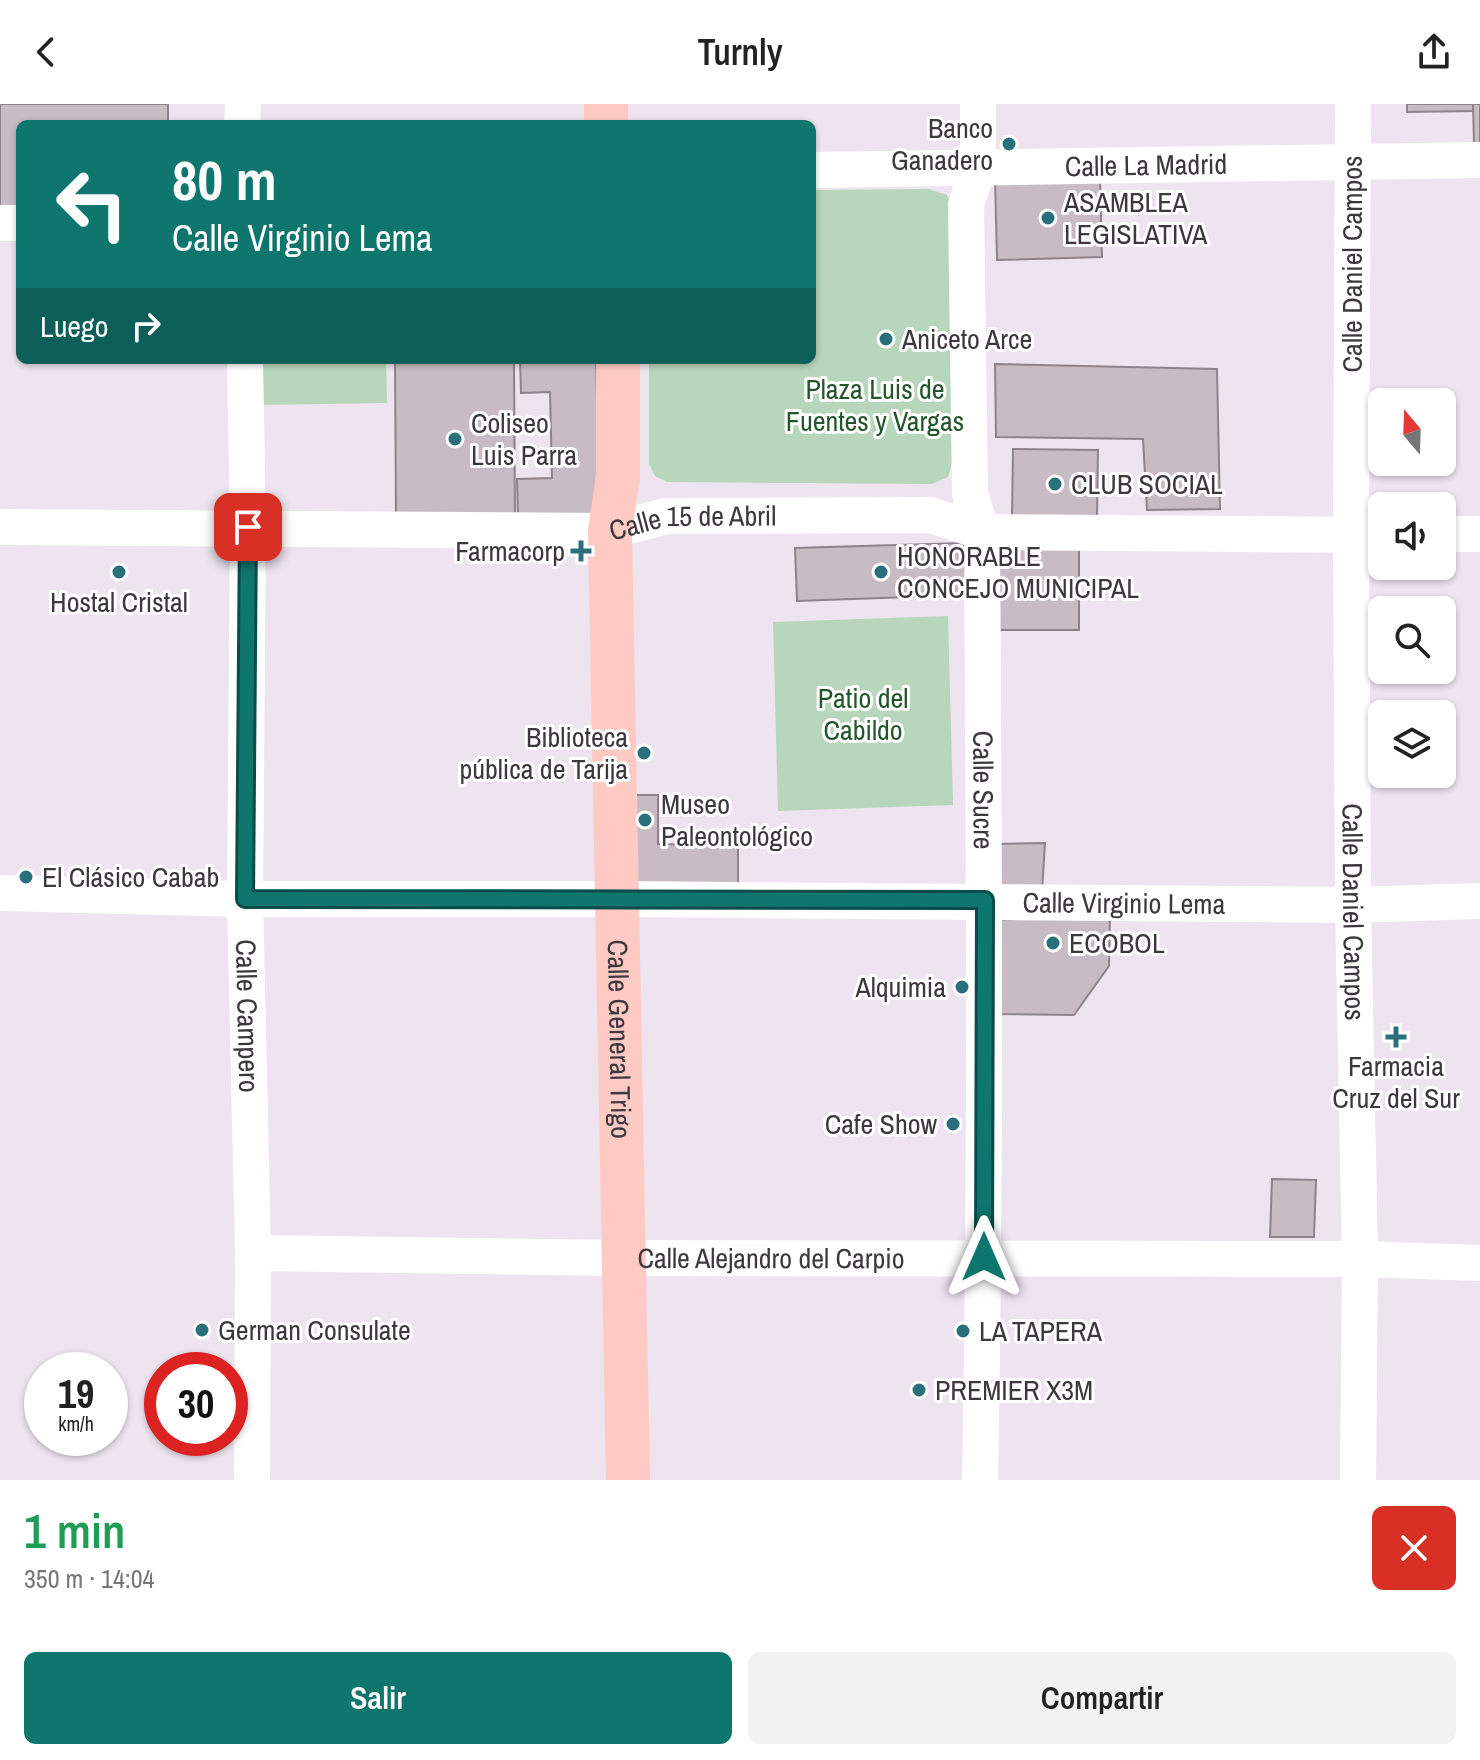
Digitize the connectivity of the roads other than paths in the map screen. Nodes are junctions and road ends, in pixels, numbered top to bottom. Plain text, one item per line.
1 (978, 104) edge
2 (1353, 104) edge
3 (1353, 160) junction
4 (1480, 160) edge
5 (978, 168) junction
6 (816, 170) edge
7 (245, 364) edge
8 (618, 364) edge
9 (0, 527) edge
10 (248, 527) junction
11 (610, 531) junction
12 (982, 532) junction
13 (1456, 534) edge
14 (1480, 534) edge
15 (1366, 535) edge
16 (0, 893) edge
17 (245, 899) junction
18 (619, 899) junction
19 (985, 900) junction
20 (1480, 901) edge
21 (1353, 905) junction
22 (253, 1253) junction
23 (984, 1257) junction
24 (622, 1258) junction
25 (1360, 1259) junction
26 (1480, 1263) edge
27 (252, 1480) edge
28 (628, 1480) edge
29 (980, 1480) edge
30 (1358, 1480) edge

1 - 5 street, Calle Sucre
2 - 3 street, Calle Daniel Campos
3 - 4 street, Calle La Madrid
3 - 5 street, Calle La Madrid
3 - 15 street, Calle Daniel Campos
5 - 6 street, Calle La Madrid
5 - 12 street, Calle Sucre
7 - 10 street, Calle Campero
8 - 11 main road, Calle General Trigo
9 - 10 street, Calle 15 de Abril
10 - 11 street, Calle 15 de Abril
10 - 17 street, Calle Campero
11 - 12 street, Calle 15 de Abril
11 - 18 main road, Calle General Trigo
12 - 15 street, Calle 15 de Abril
12 - 19 street, Calle Sucre
13 - 14 street
15 - 21 street, Calle Daniel Campos
16 - 17 street, Calle Virginio Lema
17 - 18 street, Calle Virginio Lema
17 - 22 street, Calle Campero
18 - 19 street, Calle Virginio Lema
18 - 24 main road, Calle General Trigo
19 - 21 street, Calle Virginio Lema
19 - 23 street, Calle Sucre
20 - 21 street, Calle Virginio Lema
21 - 25 street, Calle Daniel Campos
22 - 24 street, Calle Alejandro del Carpio
22 - 27 street, Calle Campero
23 - 24 street, Calle Alejandro del Carpio
23 - 25 street, Calle Alejandro del Carpio
23 - 29 street, Calle Sucre
24 - 28 main road, Calle General Trigo
25 - 26 street, Calle Alejandro del Carpio
25 - 30 street, Calle Daniel Campos

